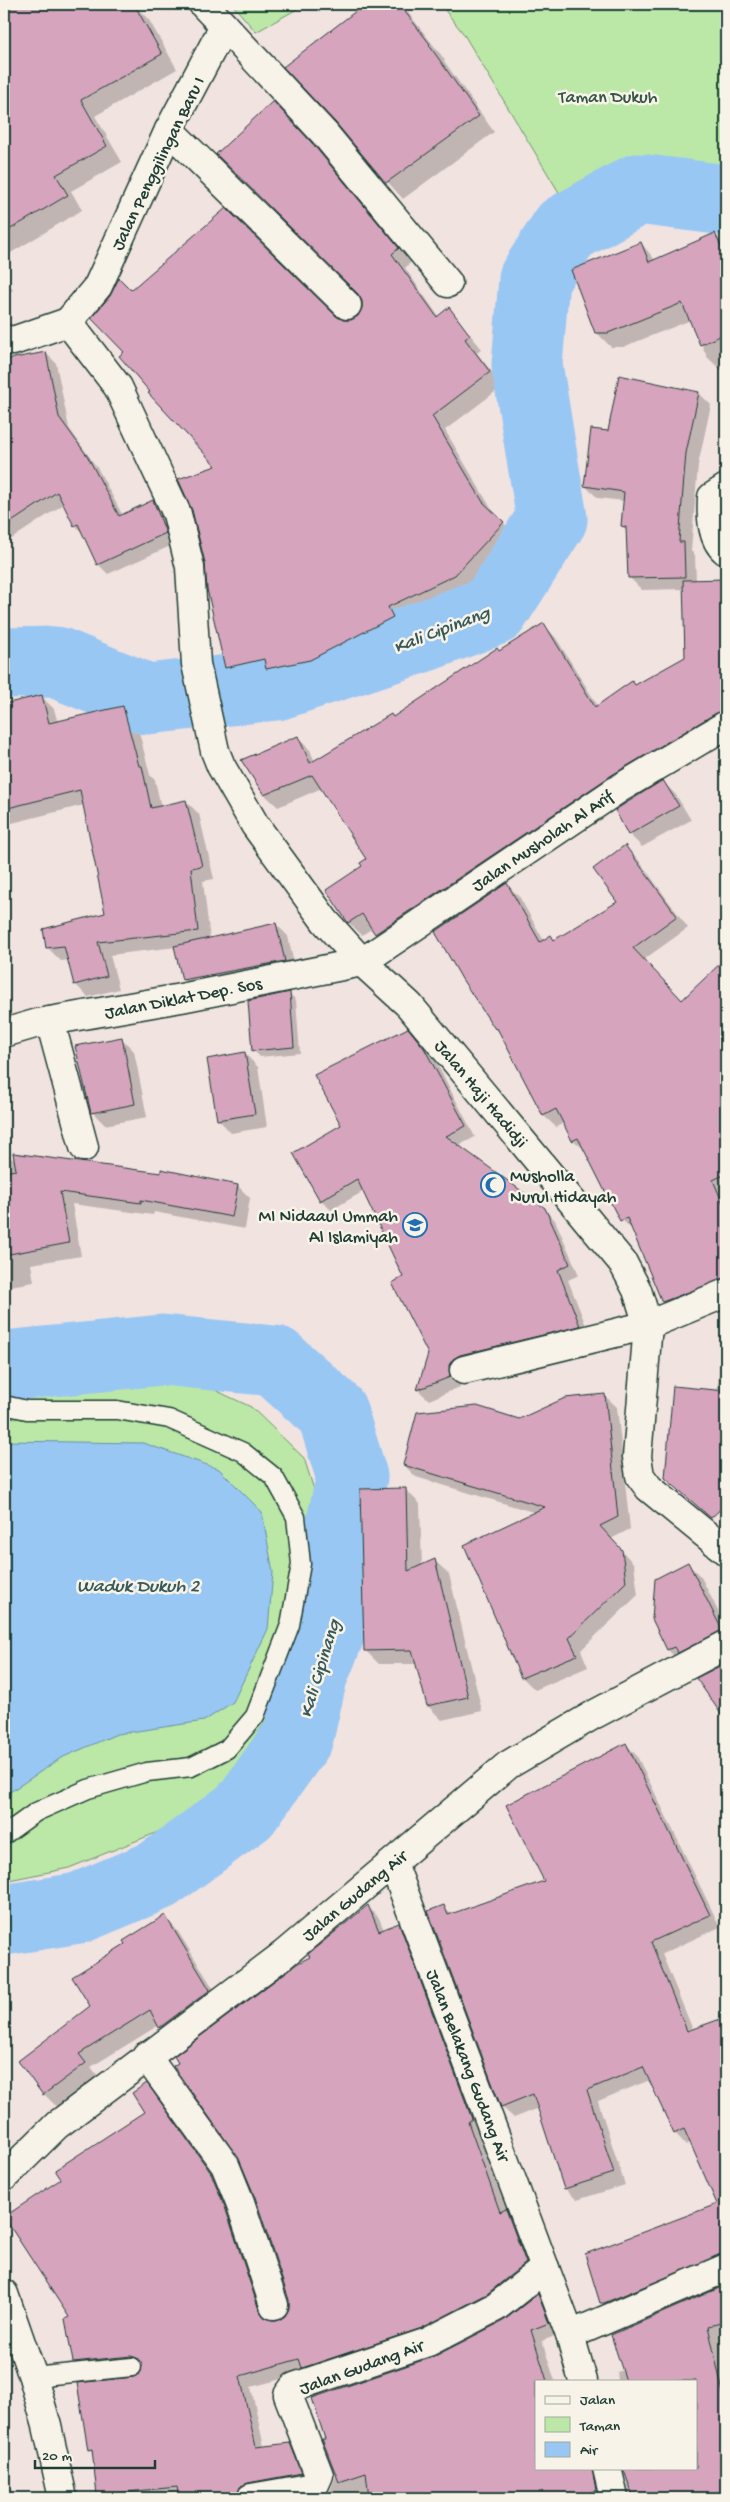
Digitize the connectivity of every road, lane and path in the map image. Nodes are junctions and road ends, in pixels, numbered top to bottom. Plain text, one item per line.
1 (203, 4) edge
2 (224, 26) junction
3 (169, 130) junction
4 (448, 283) dead end
5 (347, 305) dead end
6 (68, 322) junction
7 (4, 339) edge
8 (726, 488) edge
9 (726, 550) edge
10 (726, 725) edge
11 (362, 962) junction
12 (50, 1021) junction
13 (4, 1032) edge
14 (84, 1148) dead end
15 (726, 1293) edge
16 (648, 1325) junction
17 (464, 1370) dead end
18 (4, 1405) edge
19 (726, 1551) edge
20 (726, 1646) edge
21 (4, 1835) edge
22 (393, 1863) junction
23 (146, 2056) junction
24 (4, 2177) edge
25 (545, 2268) junction
26 (726, 2268) edge
27 (4, 2294) edge
28 (274, 2305) dead end
29 (570, 2335) junction
30 (132, 2367) dead end
31 (33, 2377) junction
32 (583, 2380) edge
33 (607, 2470) edge
34 (62, 2498) edge
35 (251, 2498) edge
36 (614, 2498) edge

1 - 2 street
2 - 3 street, Jalan Penggilingan Baru I
2 - 4 street
3 - 5 street
3 - 6 street, Jalan Penggilingan Baru I
6 - 7 street
6 - 11 street, Jalan Haji Hadidji
8 - 9 street
10 - 11 street, Jalan Musholah Al Arif
11 - 12 street, Jalan Diklat Dep. Sos
11 - 16 street, Jalan Haji Hadidji
12 - 13 street, Jalan Diklat Dep. Sos
12 - 14 street
15 - 16 street
16 - 17 street
16 - 19 street, Jalan Haji Hadidji
18 - 21 lane
20 - 22 street, Jalan Gudang Air
22 - 23 street, Jalan Gudang Air
22 - 25 street, Jalan Belakang Gudang Air
23 - 24 street, Jalan Gudang Air
23 - 28 street
25 - 29 street, Jalan Belakang Gudang Air
25 - 35 street, Jalan Gudang Air
26 - 29 street
27 - 31 street
29 - 32 street
30 - 31 lane
31 - 34 street
33 - 36 street

